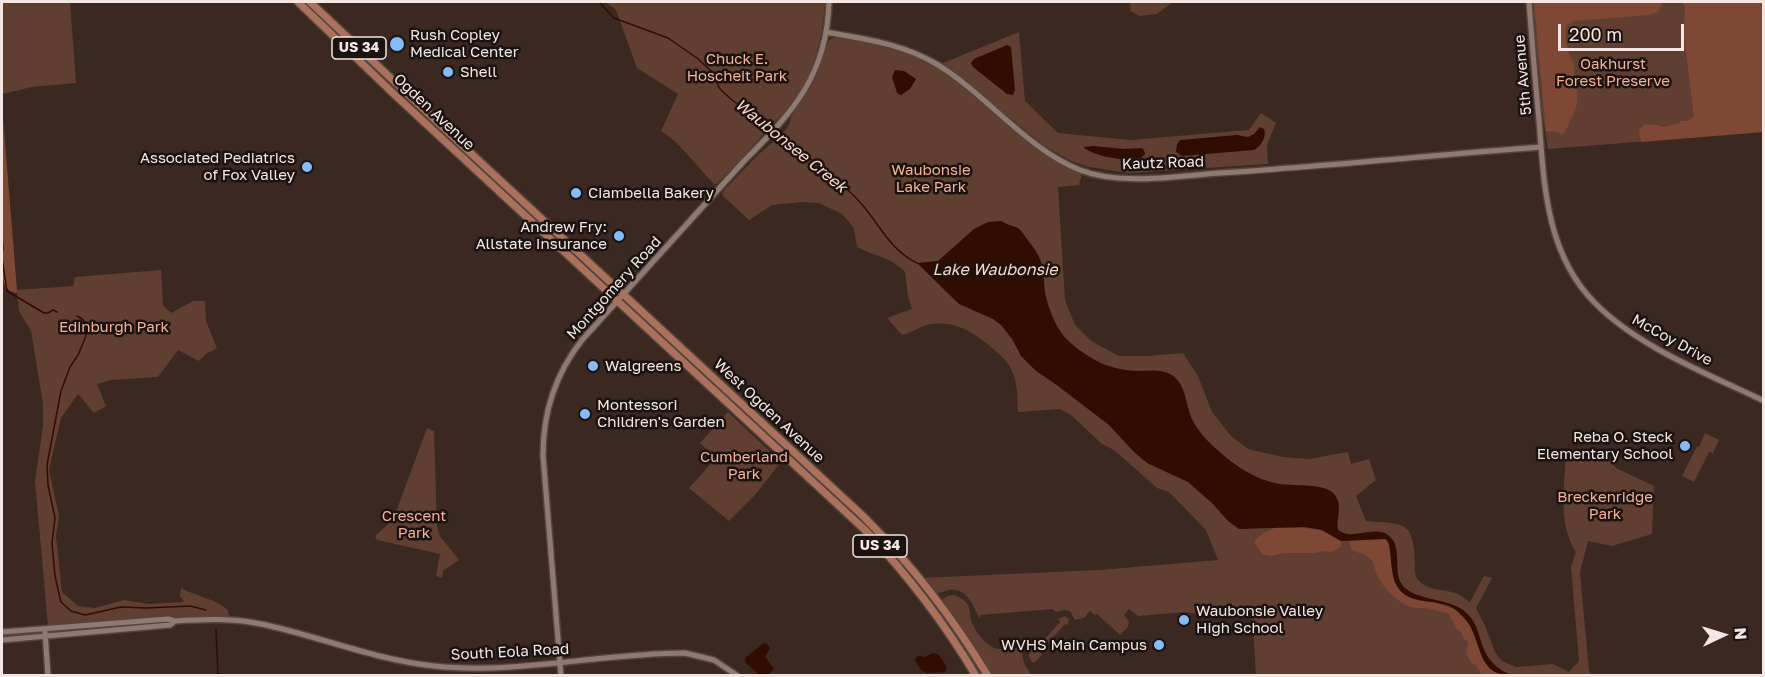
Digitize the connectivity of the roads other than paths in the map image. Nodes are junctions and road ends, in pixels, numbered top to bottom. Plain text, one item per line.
1 (298, 2) edge
2 (310, 2) edge
3 (829, 2) edge
4 (1529, 2) edge
5 (826, 32) junction
6 (1541, 147) junction
7 (508, 188) junction
8 (501, 193) junction
9 (621, 298) junction
10 (1764, 401) edge
11 (2, 632) edge
12 (45, 632) junction
13 (2, 640) edge
14 (560, 662) junction
15 (48, 675) edge
16 (561, 675) edge
17 (738, 675) edge
18 (976, 675) edge
19 (988, 675) edge

1 - 8 main road, Ogden Avenue / US 34
2 - 7 main road, Ogden Avenue / US 34
3 - 5 street, Montgomery Road
4 - 6 street, 5th Avenue
5 - 6 street, Kautz Road
5 - 9 street, Montgomery Road
6 - 10 street, McCoy Drive
7 - 8 main road
7 - 9 main road, West Ogden Avenue / US 34
8 - 9 main road, West Ogden Avenue / US 34
9 - 14 street, Montgomery Road
9 - 18 main road, West Ogden Avenue / US 34
9 - 19 main road, West Ogden Avenue / US 34
11 - 12 street
12 - 13 street
12 - 14 street, South Eola Road
12 - 15 street
14 - 16 street, Montgomery Road
14 - 17 street, South Eola Road

